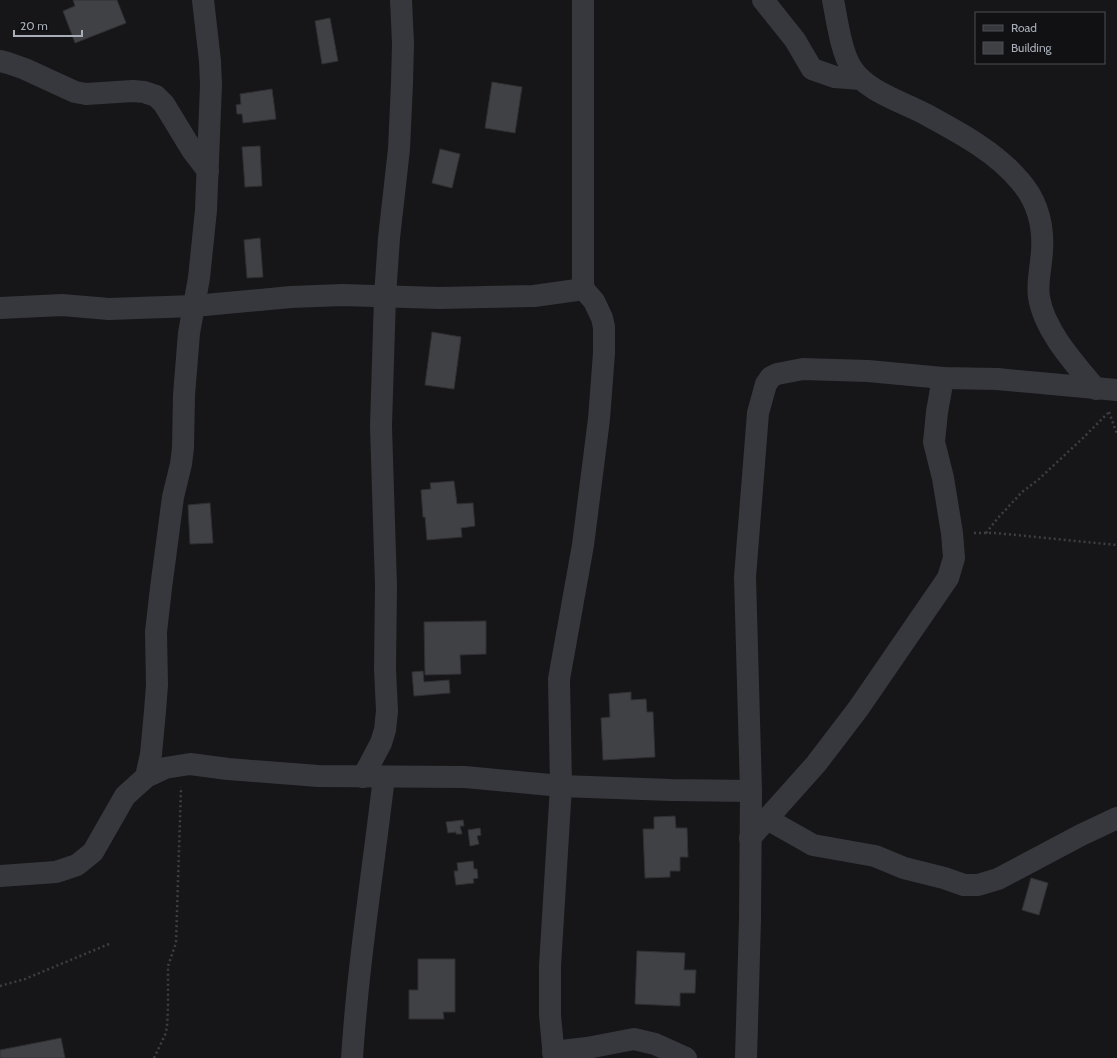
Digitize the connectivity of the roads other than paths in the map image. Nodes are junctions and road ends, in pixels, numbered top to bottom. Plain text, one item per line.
1 (203, 0) edge
2 (401, 0) edge
3 (583, 0) edge
4 (763, 0) edge
5 (833, 0) edge
6 (0, 61) edge
7 (861, 79) junction
8 (208, 171) junction
9 (584, 290) junction
10 (385, 296) junction
11 (194, 306) junction
12 (0, 308) edge
13 (943, 378) junction
14 (1096, 389) junction
15 (1117, 390) edge
16 (146, 777) junction
17 (374, 777) junction
18 (561, 786) junction
19 (751, 791) junction
20 (1117, 818) edge
21 (767, 819) junction
22 (750, 838) junction
23 (0, 876) edge
24 (553, 1055) edge
25 (352, 1058) edge
26 (686, 1058) edge
27 (746, 1058) edge

1 - 8 street
2 - 10 street
3 - 9 street
4 - 7 street
5 - 7 street
6 - 8 street
7 - 14 street
8 - 11 street
9 - 10 street
9 - 18 street
10 - 11 street
10 - 17 street
11 - 12 street
11 - 16 street
13 - 14 street
13 - 19 street
13 - 21 street
14 - 15 street
16 - 17 street
16 - 23 street
17 - 18 street
17 - 25 street
18 - 19 street
18 - 24 street
19 - 22 street
20 - 21 street
21 - 22 street
22 - 27 street
24 - 26 street

